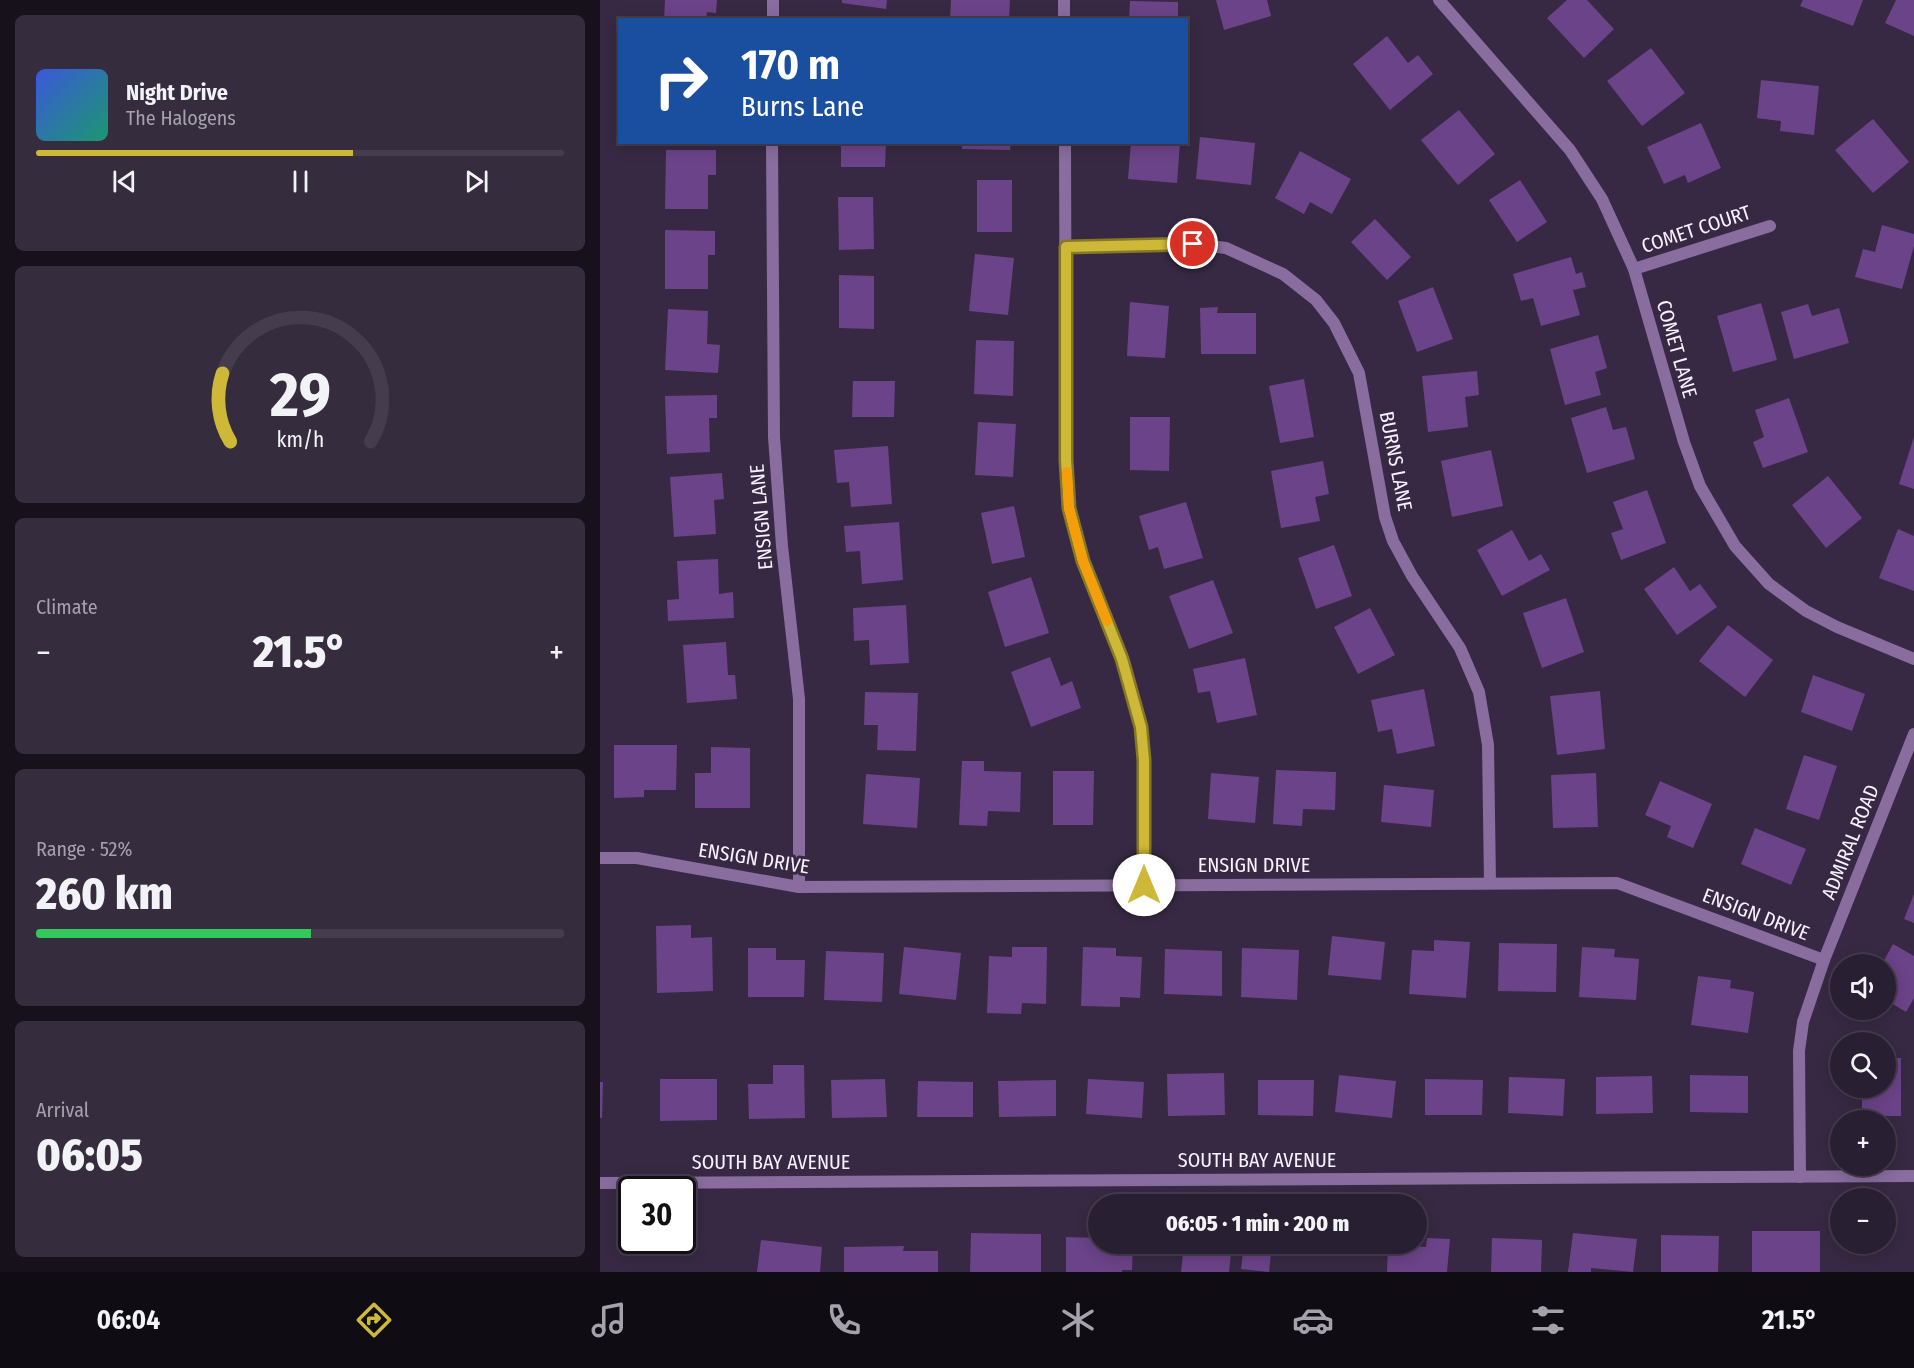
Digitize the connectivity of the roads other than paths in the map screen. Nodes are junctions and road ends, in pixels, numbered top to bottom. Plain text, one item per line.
1 (773, 0) edge
2 (1064, 0) edge
3 (1439, 0) edge
4 (773, 18) edge
5 (1064, 18) edge
6 (772, 144) edge
7 (1065, 144) edge
8 (1770, 226) dead end
9 (1066, 247) junction
10 (1634, 269) junction
11 (1914, 659) edge
12 (1914, 734) edge
13 (600, 858) edge
14 (1490, 883) junction
15 (1144, 885) junction
16 (799, 887) junction
17 (1824, 960) junction
18 (1914, 1176) edge
19 (1800, 1177) junction
20 (600, 1183) edge

1 - 4 street
2 - 5 street
3 - 10 street, COMET LANE
6 - 16 street, ENSIGN LANE
7 - 9 street
8 - 10 street, COMET COURT
9 - 14 street, BURNS LANE
9 - 15 street
10 - 11 street, COMET LANE
12 - 17 street, ADMIRAL ROAD
13 - 16 street, ENSIGN DRIVE
14 - 15 street, ENSIGN DRIVE
14 - 17 street, ENSIGN DRIVE
15 - 16 street, ENSIGN DRIVE
17 - 19 street, ADMIRAL ROAD
18 - 19 street, SOUTH BAY AVENUE
19 - 20 street, SOUTH BAY AVENUE

